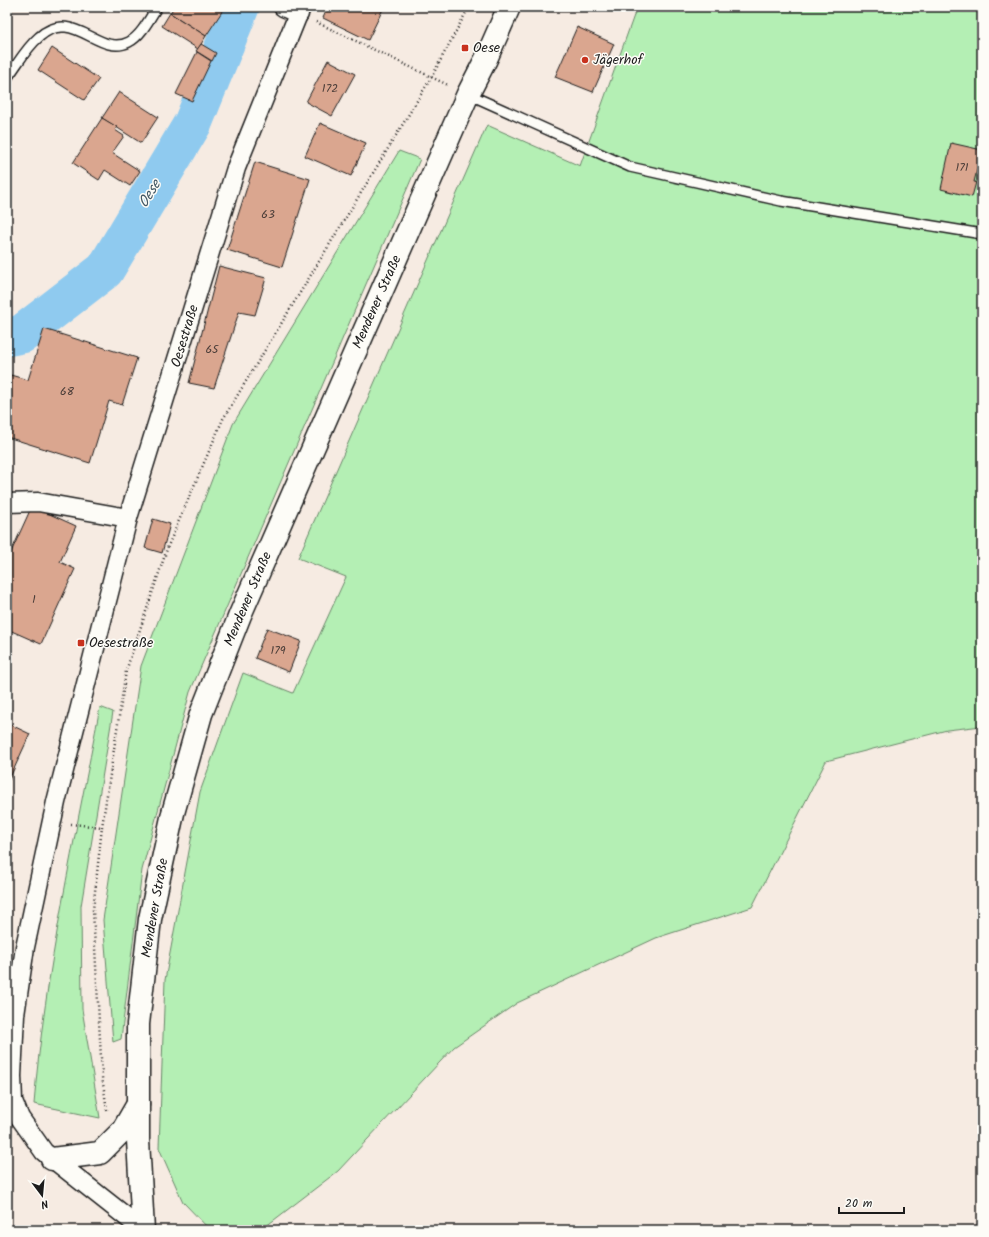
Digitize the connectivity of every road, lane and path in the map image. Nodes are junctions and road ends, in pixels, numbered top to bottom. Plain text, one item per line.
1 (158, 7) edge
2 (469, 7) edge
3 (509, 7) edge
4 (294, 9) edge
5 (7, 78) edge
6 (431, 78) junction
7 (468, 94) junction
8 (982, 234) edge
9 (7, 503) edge
10 (128, 518) junction
11 (52, 822) junction
12 (102, 827) junction
13 (138, 1102) junction
14 (107, 1110) dead end
15 (52, 1159) junction
16 (143, 1230) edge

1 - 5 lane
2 - 6 path
3 - 7 main road, Mendener Straße
4 - 6 path
4 - 10 street, Oesestraße
6 - 7 path
6 - 12 path
7 - 8 lane
7 - 13 main road, Mendener Straße
9 - 10 street
10 - 11 street, Oesestraße
11 - 12 path
11 - 15 street, Oesestraße
12 - 14 path
13 - 15 main road
13 - 16 main road, Mendener Straße
15 - 16 street, Oesestraße

